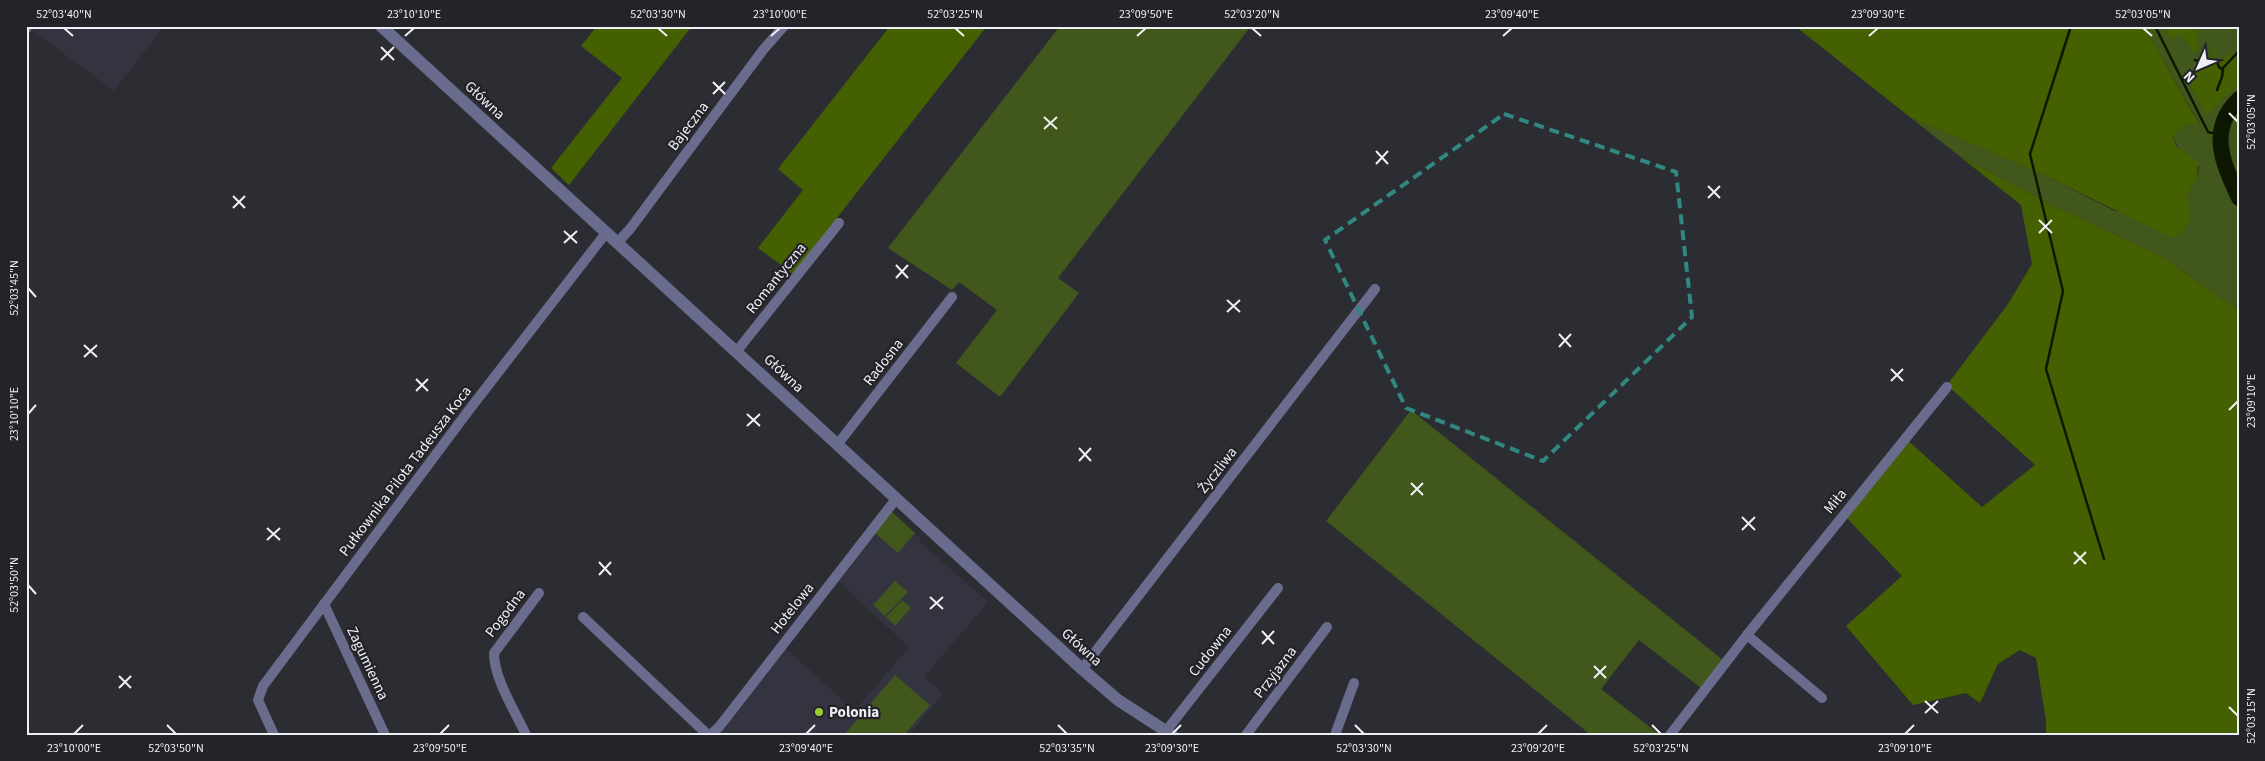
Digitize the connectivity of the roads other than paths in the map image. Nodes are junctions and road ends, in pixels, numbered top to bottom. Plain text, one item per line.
1 (381, 26) edge
2 (784, 26) edge
3 (839, 223) dead end
4 (606, 233) junction
5 (617, 243) junction
6 (1376, 289) dead end
7 (952, 297) dead end
8 (736, 352) junction
9 (1947, 387) dead end
10 (837, 445) junction
11 (896, 498) junction
12 (1278, 588) dead end
13 (539, 593) dead end
14 (324, 604) junction
15 (583, 617) dead end
16 (1327, 627) dead end
17 (1747, 634) junction
18 (1082, 669) junction
19 (1354, 683) dead end
20 (1822, 698) dead end
21 (1169, 733) edge
22 (274, 735) edge
23 (385, 735) edge
24 (526, 735) edge
25 (709, 735) edge
26 (1246, 735) edge
27 (1335, 735) edge
28 (1670, 735) edge

1 - 4 street, Główna
2 - 5 street, Bajeczna
3 - 8 street, Romantyczna
4 - 5 street, Główna
4 - 14 street, Pułkownika Pilota Tadeusza Koca
5 - 8 street, Główna
6 - 18 street, Życzliwa
7 - 10 street, Radosna
8 - 10 street, Główna
9 - 17 street, Miła
10 - 11 street, Główna
11 - 18 street, Główna
11 - 25 street, Hotelowa
12 - 21 street, Cudowna
13 - 24 street, Pogodna
14 - 22 street, Pułkownika Pilota Tadeusza Koca
14 - 23 street, Zagumienna
15 - 25 street, Hotelowa
16 - 26 street, Przyjazna
17 - 20 street
17 - 28 street, Miła
18 - 21 street, Główna
19 - 27 street

